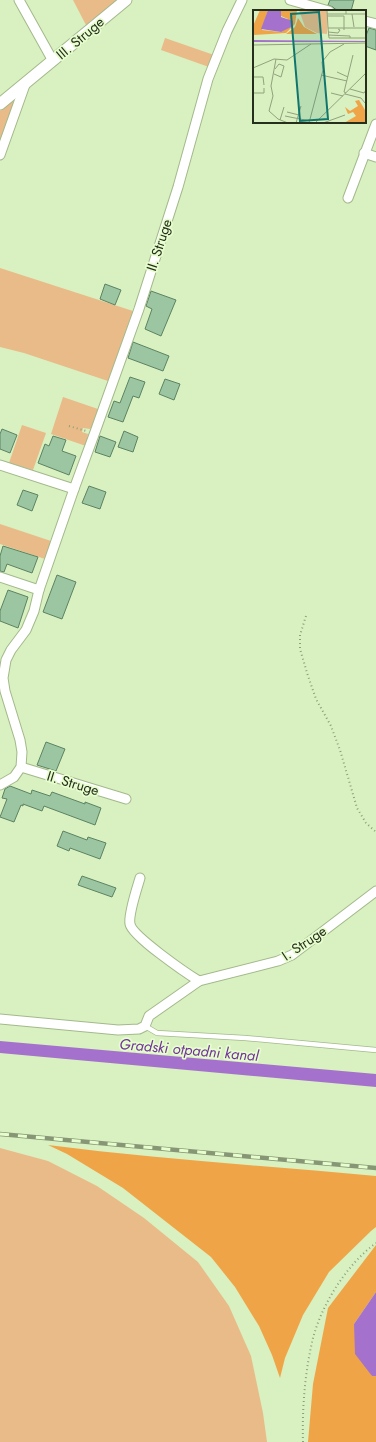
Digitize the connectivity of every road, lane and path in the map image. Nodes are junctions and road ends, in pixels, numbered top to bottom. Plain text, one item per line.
1 (19, 0) edge
2 (126, 0) edge
3 (242, 0) edge
4 (290, 0) edge
5 (325, 10) edge
6 (366, 21) edge
7 (376, 24) edge
8 (52, 61) junction
9 (26, 82) junction
10 (0, 104) edge
11 (376, 124) edge
12 (364, 153) junction
13 (0, 155) edge
14 (376, 157) edge
15 (348, 198) dead end
16 (69, 426) dead end
17 (95, 434) junction
18 (0, 465) edge
19 (74, 489) junction
20 (0, 577) edge
21 (39, 590) junction
22 (306, 616) dead end
23 (21, 767) junction
24 (0, 785) edge
25 (126, 799) dead end
26 (376, 832) edge
27 (140, 878) dead end
28 (376, 891) edge
29 (199, 981) junction
30 (0, 1019) edge
31 (145, 1026) junction
32 (376, 1050) edge
33 (376, 1243) edge
34 (303, 1442) edge

1 - 8 street, III. Struge
2 - 8 street, III. Struge
3 - 17 street, II. Struge
4 - 5 street
6 - 7 street
8 - 9 street, III. Struge
9 - 10 street, III. Struge
9 - 13 street
11 - 12 street
12 - 14 street
12 - 15 street
16 - 17 path
17 - 19 street, II. Struge
18 - 19 street
19 - 21 street, II. Struge
20 - 21 street
21 - 23 street, II. Struge
22 - 26 path
23 - 24 street
23 - 25 street, II. Struge
27 - 29 street
28 - 29 street, I. Struge
29 - 31 street, I. Struge
30 - 31 street
31 - 32 lane
33 - 34 path

